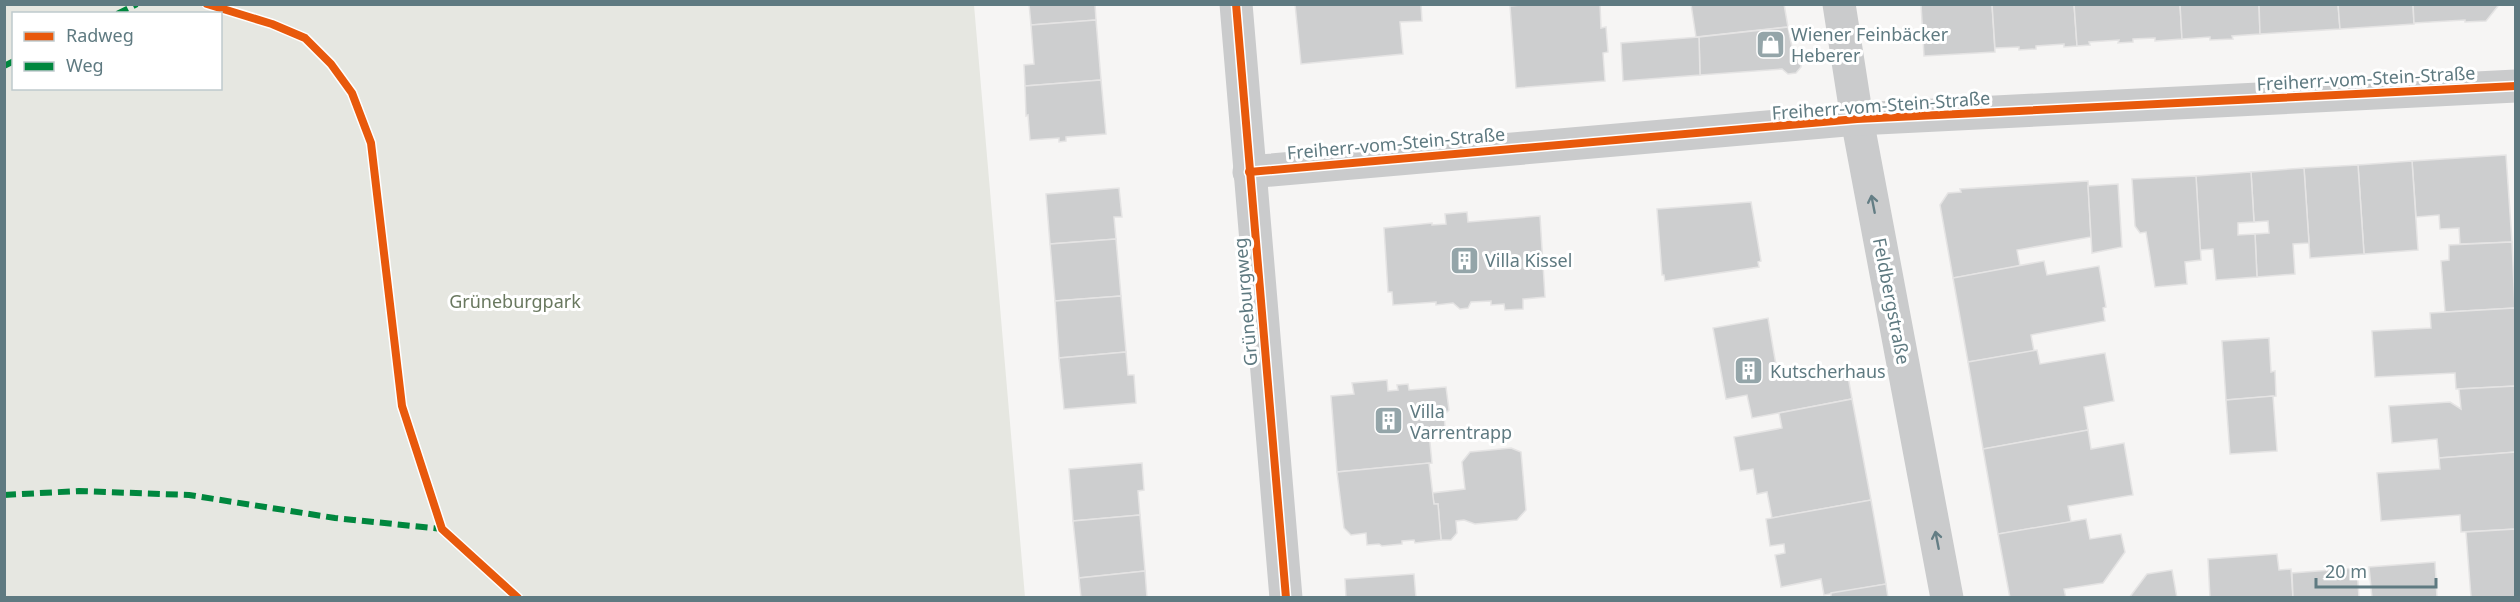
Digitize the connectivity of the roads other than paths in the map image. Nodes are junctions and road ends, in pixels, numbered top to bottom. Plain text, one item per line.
1 (1236, 4) edge
2 (1839, 4) edge
3 (2516, 86) edge
4 (1857, 119) junction
5 (1249, 172) junction
6 (1286, 597) edge
7 (1947, 597) edge

1 - 5 street, Grüneburgweg
2 - 4 street, Feldbergstraße
3 - 4 street, Freiherr-vom-Stein-Straße
4 - 5 street, Freiherr-vom-Stein-Straße
7 -> 4 street, Feldbergstraße
5 - 6 street, Grüneburgweg

